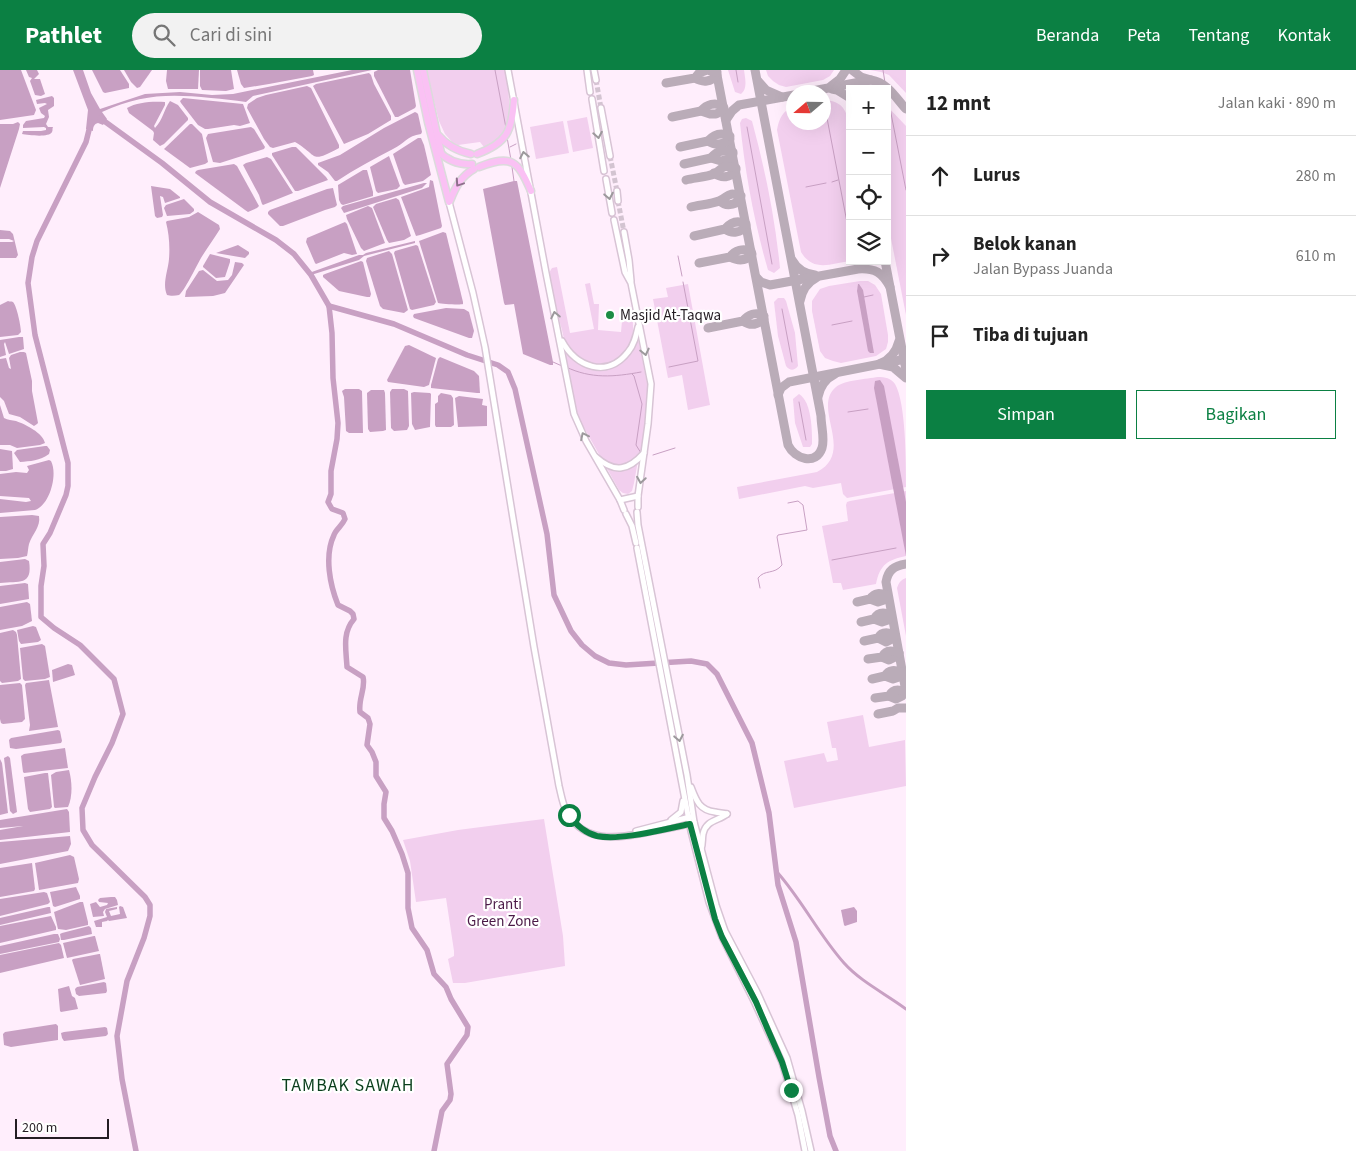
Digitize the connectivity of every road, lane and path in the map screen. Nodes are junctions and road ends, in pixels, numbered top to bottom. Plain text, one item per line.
1 (417, 70) edge
2 (423, 70) edge
3 (508, 70) edge
4 (587, 70) edge
5 (594, 70) edge
6 (596, 80) tunnel mouth
7 (590, 92) dead end
8 (592, 99) dead end
9 (514, 100) junction
10 (601, 108) tunnel mouth
11 (438, 134) junction
12 (436, 148) junction
13 (441, 154) junction
14 (610, 156) tunnel mouth
15 (476, 166) junction
16 (604, 171) dead end
17 (606, 178) dead end
18 (444, 179) junction
19 (531, 191) junction
20 (617, 191) tunnel mouth
21 (618, 201) tunnel mouth
22 (450, 202) junction
23 (612, 213) dead end
24 (614, 220) dead end
25 (624, 232) tunnel mouth
26 (631, 283) junction
27 (639, 324) junction
28 (560, 336) junction
29 (645, 452) junction
30 (594, 455) junction
31 (638, 496) junction
32 (620, 500) junction
33 (635, 526) junction
34 (660, 653) junction
35 (664, 673) junction
36 (687, 774) junction
37 (683, 791) junction
38 (691, 820) junction
39 (669, 822) junction
40 (628, 835) junction
41 (700, 849) junction
42 (795, 1097) junction
43 (805, 1151) edge
44 (811, 1151) edge

1 - 12 highway
2 - 11 highway
3 - 9 street
4 - 7 street
5 - 6 street
8 -> 16 street
9 - 11 highway
19 -> 9 street
10 - 14 street
11 - 13 highway
12 - 13 highway
12 - 18 highway
13 - 15 highway
13 - 18 highway
15 - 19 highway
15 -> 22 highway
17 -> 23 street
18 - 22 highway
28 -> 19 street
20 - 21 street
22 - 40 street
24 - 26 street
25 - 26 street
26 - 27 street
27 - 28 street
27 -> 29 street
30 -> 28 street
29 - 30 street
29 -> 31 street
30 - 32 street
31 - 32 street
31 - 33 street
32 - 33 street
33 - 34 street
33 - 34 street
34 - 35 street
35 -> 36 street
35 - 37 street
36 - 38 street
36 - 41 street
37 - 38 street
37 - 39 street
38 - 39 street
38 - 40 street
38 - 41 street
38 - 42 street
39 - 40 street
41 - 42 street
42 - 43 street
42 - 44 street

